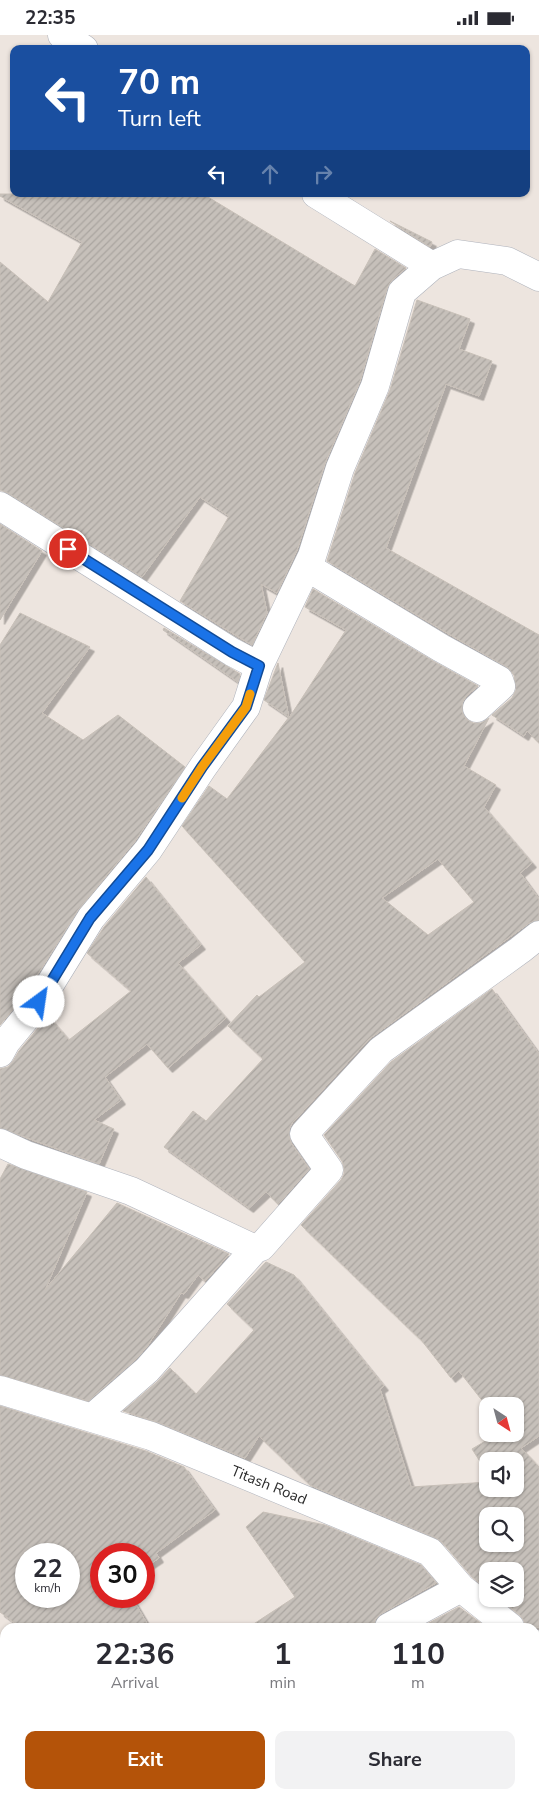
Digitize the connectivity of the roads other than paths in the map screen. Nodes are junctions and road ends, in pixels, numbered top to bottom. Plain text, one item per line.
1 (62, 35) edge
2 (78, 45) edge
3 (321, 197) edge
4 (432, 266) junction
5 (539, 277) edge
6 (0, 506) edge
7 (307, 567) junction
8 (259, 666) junction
9 (477, 708) dead end
10 (539, 935) edge
11 (0, 1053) edge
12 (0, 1143) edge
13 (255, 1249) junction
14 (0, 1390) edge
15 (92, 1418) junction
16 (461, 1588) junction
17 (396, 1623) edge
18 (505, 1623) edge

1 - 2 street
3 - 4 street
4 - 5 street
4 - 7 street
6 - 8 street
7 - 8 street
7 - 9 street
8 - 11 street
10 - 13 street
12 - 13 street
13 - 15 street
14 - 15 street, Titash Road
15 - 16 street, Titash Road
16 - 17 street
16 - 18 street, Titash Road

